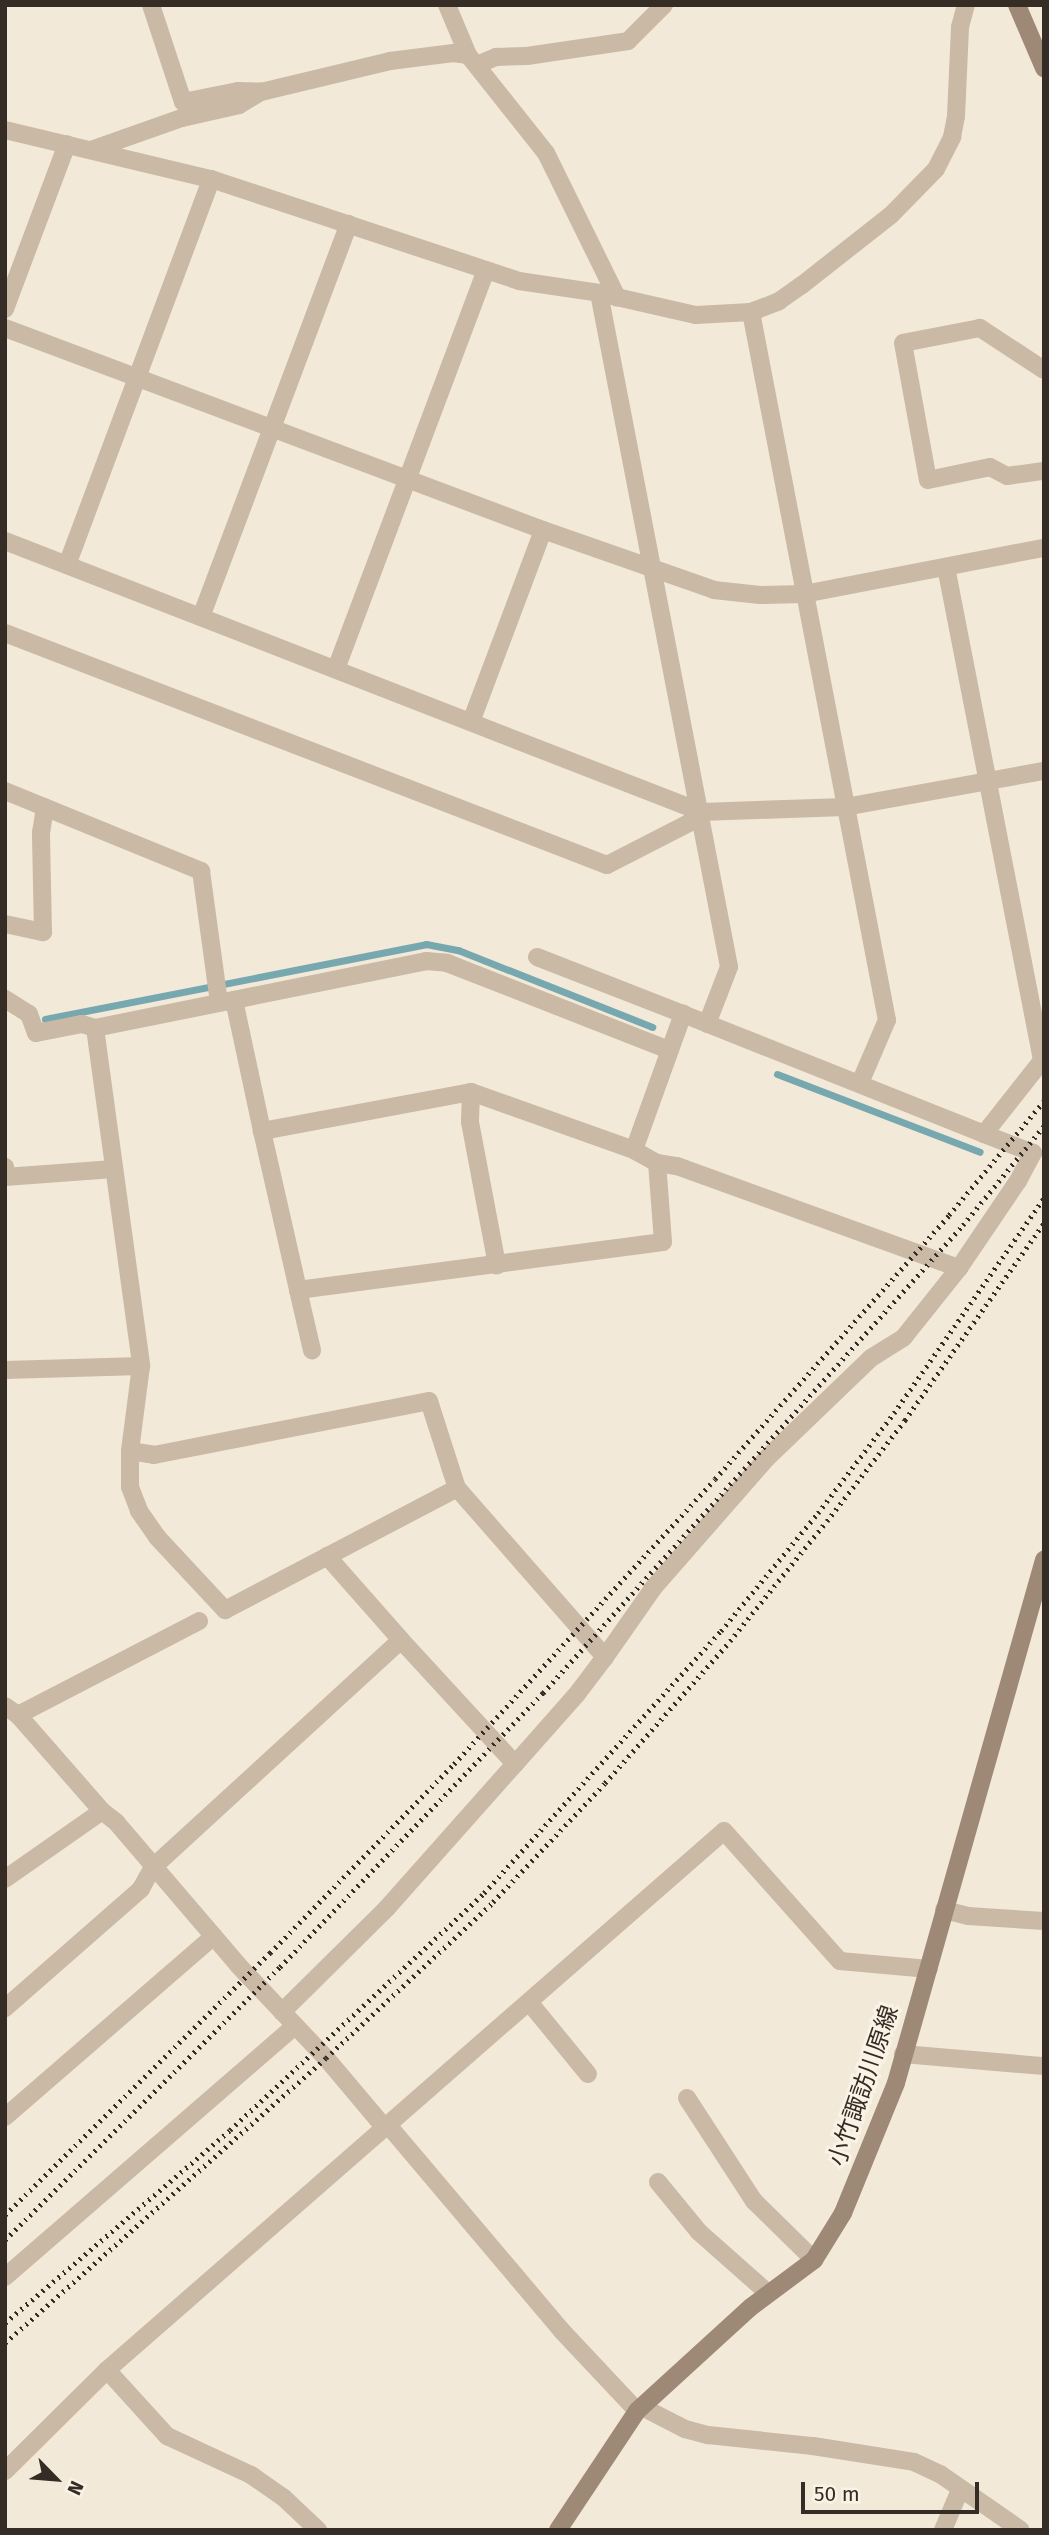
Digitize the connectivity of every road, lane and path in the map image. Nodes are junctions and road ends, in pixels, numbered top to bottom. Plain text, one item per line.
1 (151, 5) edge
2 (447, 5) edge
3 (664, 5) edge
4 (966, 5) edge
5 (1017, 5) edge
6 (472, 60) junction
7 (1044, 68) edge
8 (261, 92) junction
9 (5, 130) edge
10 (67, 144) junction
11 (91, 150) junction
12 (211, 179) junction
13 (349, 225) junction
14 (486, 270) junction
15 (608, 295) junction
16 (5, 309) edge
17 (751, 312) junction
18 (5, 328) edge
19 (1044, 370) edge
20 (137, 377) junction
21 (273, 429) junction
22 (1044, 471) edge
23 (407, 479) junction
24 (543, 530) junction
25 (5, 541) edge
26 (1044, 548) edge
27 (67, 565) junction
28 (946, 567) junction
29 (655, 571) junction
30 (804, 594) junction
31 (201, 617) junction
32 (5, 633) edge
33 (336, 669) junction
34 (471, 722) junction
35 (1044, 771) edge
36 (987, 781) junction
37 (5, 791) edge
38 (45, 807) junction
39 (845, 807) junction
40 (701, 812) junction
41 (5, 924) edge
42 (537, 957) dead end
43 (5, 999) edge
44 (223, 999) junction
45 (683, 1014) junction
46 (707, 1024) junction
47 (95, 1028) junction
48 (669, 1051) junction
49 (1043, 1059) edge
50 (860, 1083) junction
51 (471, 1092) junction
52 (262, 1131) junction
53 (984, 1134) junction
54 (634, 1150) junction
55 (657, 1163) junction
56 (114, 1169) junction
57 (6, 1173) edge
58 (497, 1265) junction
59 (959, 1268) junction
60 (298, 1290) junction
61 (312, 1350) dead end
62 (141, 1366) junction
63 (5, 1370) edge
64 (130, 1451) junction
65 (457, 1488) junction
66 (327, 1556) junction
67 (1043, 1568) edge
68 (1037, 1613) edge
69 (199, 1621) dead end
70 (401, 1640) junction
71 (605, 1657) junction
72 (8, 1709) edge
73 (515, 1764) junction
74 (102, 1811) junction
75 (153, 1867) junction
76 (5, 1879) edge
77 (944, 1910) junction
78 (1044, 1921) edge
79 (214, 1936) junction
80 (929, 1969) junction
81 (529, 2002) junction
82 (5, 2008) edge
83 (282, 2012) junction
84 (295, 2026) junction
85 (903, 2054) junction
86 (1044, 2066) edge
87 (588, 2074) dead end
88 (687, 2098) dead end
89 (5, 2117) edge
90 (387, 2126) junction
91 (658, 2182) dead end
92 (814, 2260) junction
93 (5, 2277) edge
94 (768, 2293) junction
95 (107, 2370) junction
96 (640, 2409) junction
97 (5, 2471) edge
98 (960, 2490) junction
99 (318, 2530) edge
100 (558, 2530) edge
101 (943, 2530) edge
102 (1021, 2530) edge

1 - 8 street
2 - 6 street
3 - 6 street
4 - 17 street
5 - 7 main road
6 - 8 street
6 - 15 street
8 - 11 street
9 - 10 street
10 - 11 street
10 - 16 street
11 - 12 street
12 - 13 street
12 - 20 street
13 - 14 street
13 - 21 street
14 - 15 street
14 - 23 street
15 - 17 street
15 - 29 street
17 - 30 street
18 - 20 street
19 - 22 street
20 - 21 street
20 - 27 street
21 - 23 street
21 - 31 street
23 - 24 street
23 - 33 street
24 - 29 street
24 - 34 street
25 - 27 street
26 - 28 street
27 - 31 street
28 - 30 street
28 - 36 street
29 - 30 street
29 - 40 street
30 - 39 street
31 - 33 street
32 - 40 street
33 - 34 street
34 - 40 street
35 - 36 street
36 - 39 street
36 - 49 street
37 - 38 street
38 - 41 street
38 - 44 street
39 - 40 street
39 - 50 street
40 - 46 street
42 - 45 street
43 - 47 street
44 - 47 street
44 - 48 street
44 - 52 street
45 - 46 street
45 - 48 street
46 - 50 street
47 - 56 street
48 - 54 street
49 - 53 street
50 - 53 street
51 - 52 street
51 - 54 street
51 - 58 street
52 - 60 street
53 - 59 street
54 - 55 street
55 - 58 street
55 - 59 street
56 - 57 street
56 - 62 street
58 - 60 street
59 - 71 street
60 - 61 street
62 - 63 street
62 - 64 street
64 - 65 street
64 - 66 street
65 - 66 street
65 - 71 street
66 - 70 street
67 - 68 main road, 小竹諏訪川原線
68 - 77 main road, 小竹諏訪川原線
69 - 72 street
70 - 73 street
70 - 75 street
71 - 73 street
72 - 74 street
73 - 83 street
74 - 75 street
74 - 76 street
75 - 79 street
75 - 82 street
77 - 78 street
77 - 80 main road, 小竹諏訪川原線
79 - 83 street
79 - 89 street
80 - 81 street
80 - 85 main road, 小竹諏訪川原線
81 - 87 street
81 - 90 street
83 - 84 street
84 - 90 street
84 - 93 street
85 - 86 street
85 - 92 main road, 小竹諏訪川原線
88 - 92 street
90 - 95 street
90 - 96 street
91 - 94 street
92 - 94 main road, 小竹諏訪川原線
94 - 96 main road, 小竹諏訪川原線
95 - 97 street
95 - 99 street
96 - 98 street
96 - 100 main road, 小竹諏訪川原線
98 - 101 street
98 - 102 street

